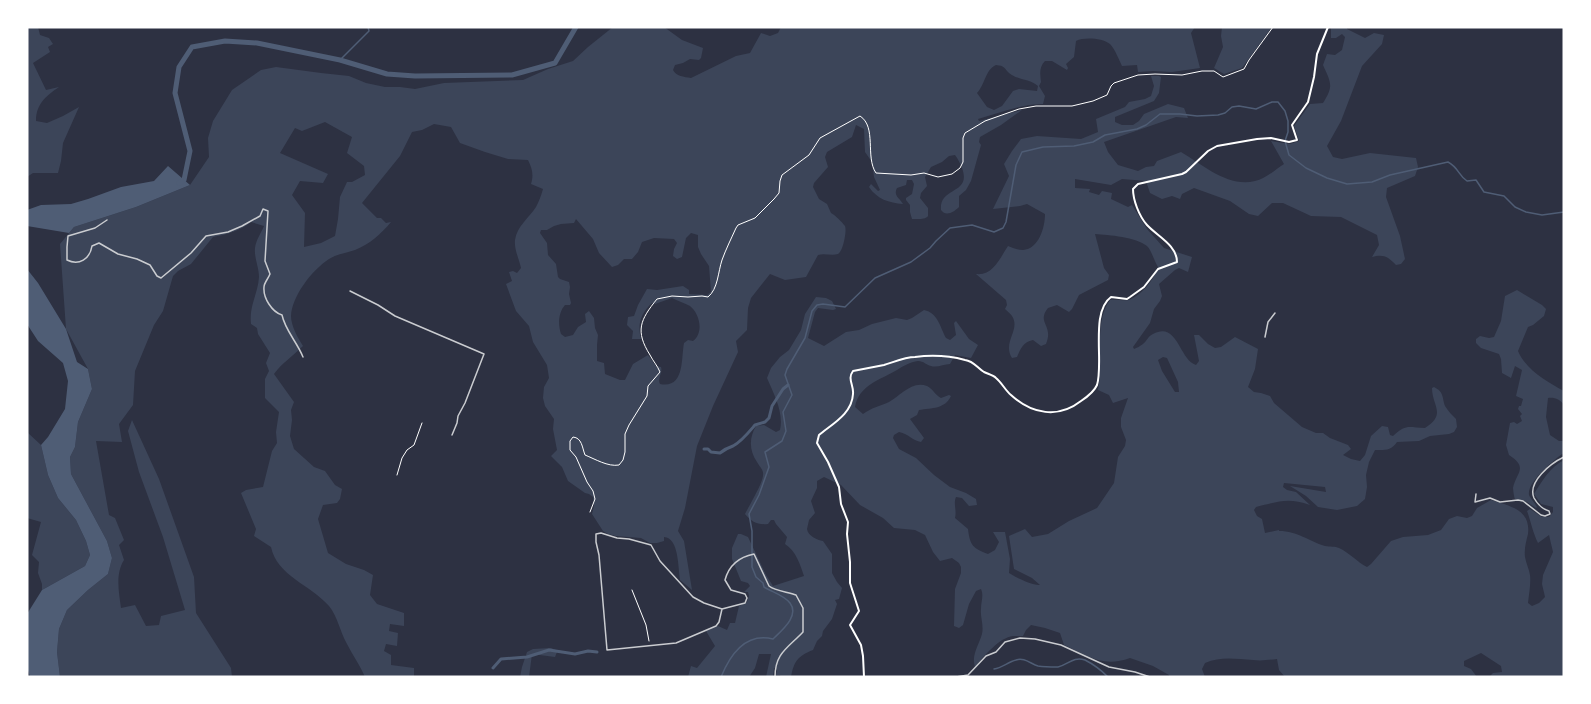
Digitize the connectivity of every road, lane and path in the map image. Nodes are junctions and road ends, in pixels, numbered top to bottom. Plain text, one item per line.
1 (1274, 27) edge
2 (1328, 27) edge
3 (106, 220) dead end
4 (350, 291) dead end
5 (1275, 313) dead end
6 (1265, 337) dead end
7 (303, 357) dead end
8 (422, 423) dead end
9 (452, 435) dead end
10 (1564, 457) edge
11 (397, 475) dead end
12 (1476, 494) dead end
13 (590, 512) dead end
14 (632, 590) dead end
15 (722, 609) junction
16 (651, 645) junction
17 (775, 677) edge
18 (864, 677) edge
19 (956, 677) edge
20 (1150, 677) edge

1 - 13 path
2 - 18 main road
3 - 7 street
4 - 9 street
5 - 6 street
8 - 11 path
10 - 12 street
14 - 16 path
15 - 16 street
15 - 16 street
15 - 17 street
19 - 20 street

